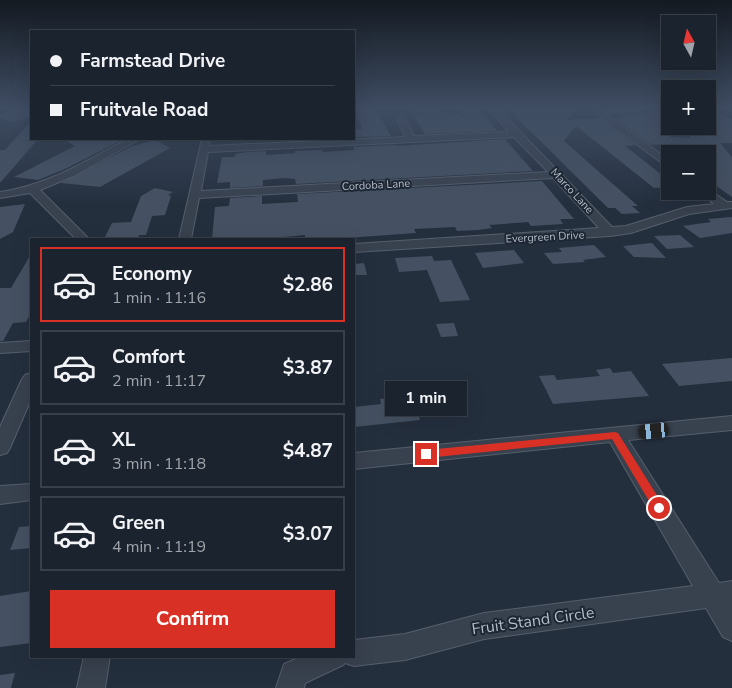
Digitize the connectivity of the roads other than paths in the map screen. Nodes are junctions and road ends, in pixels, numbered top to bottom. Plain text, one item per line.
1 (133, 140) edge
2 (369, 140) edge
3 (524, 140) edge
4 (636, 140) edge
5 (296, 142) edge
6 (205, 144) edge
7 (661, 159) edge
8 (558, 175) junction
9 (33, 190) junction
10 (0, 195) edge
11 (194, 195) junction
12 (716, 198) edge
13 (727, 205) edge
14 (610, 232) junction
15 (82, 238) edge
16 (185, 238) edge
17 (355, 248) edge
18 (30, 346) edge
19 (0, 348) edge
20 (30, 380) edge
21 (732, 423) edge
22 (615, 435) junction
23 (0, 448) edge
24 (355, 461) edge
25 (30, 492) edge
26 (0, 495) edge
27 (722, 595) edge
28 (732, 628) edge
29 (355, 653) edge
30 (97, 658) edge
31 (330, 658) edge
32 (91, 688) edge
33 (290, 688) edge

1 - 9 street
2 - 5 street
3 - 8 street, Marco Lane
4 - 7 street
5 - 6 street
6 - 11 street
8 - 11 street, Cordoba Lane
8 - 14 street, Marco Lane
9 - 10 street
9 - 15 street
11 - 16 street
12 - 13 street
13 - 14 street, Evergreen Drive
14 - 17 street, Evergreen Drive
18 - 19 street
20 - 23 street
21 - 22 street
22 - 24 street
22 - 27 street
25 - 26 street
27 - 28 street
27 - 29 street, Fruit Stand Circle
30 - 32 street
31 - 33 street

